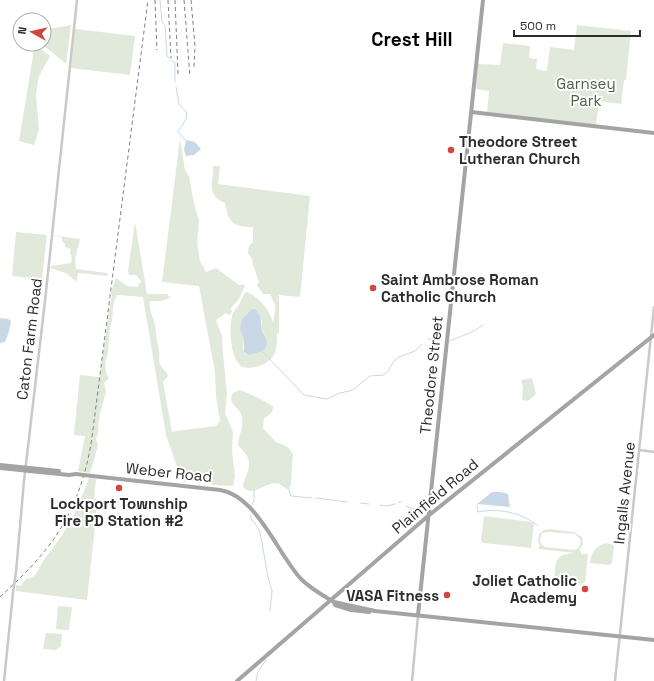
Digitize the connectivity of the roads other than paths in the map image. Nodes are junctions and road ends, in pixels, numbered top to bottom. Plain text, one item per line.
1 (77, 0) edge
2 (483, 0) edge
3 (471, 112) junction
4 (654, 133) edge
5 (654, 307) edge
6 (652, 336) edge
7 (640, 450) junction
8 (654, 452) edge
9 (0, 465) edge
10 (0, 468) edge
11 (25, 469) junction
12 (430, 503) junction
13 (438, 508) junction
14 (428, 516) junction
15 (419, 524) junction
16 (427, 532) junction
17 (332, 601) junction
18 (418, 615) junction
19 (620, 637) junction
20 (654, 640) edge
21 (4, 681) edge
22 (237, 681) edge
23 (412, 681) edge
24 (615, 681) edge

1 - 11 street, Caton Farm Road
2 - 3 main road, Theodore Street
3 - 4 main road
3 - 12 main road, Theodore Street
5 - 6 street, Ingalls Avenue
6 - 7 street, Ingalls Avenue
6 - 13 main road, Plainfield Road
7 - 8 street
7 - 19 street, Ingalls Avenue
9 - 11 main road, Weber Road
10 - 11 main road, Weber Road
11 - 17 main road, Weber Road, bridge
11 - 21 street, Caton Farm Road, bridge
12 - 13 main road
12 - 14 main road, Theodore Street
13 - 14 main road, Plainfield Road
14 - 15 main road, Plainfield Road
14 - 16 main road, Theodore Street
15 - 16 main road
15 - 17 main road, Plainfield Road
16 - 18 main road, Theodore Street
17 - 18 main road, Weber Road
17 - 22 main road, Plainfield Road
18 - 19 main road, Weber Road
18 - 23 street, Theodore Street
19 - 20 main road, Weber Road
19 - 24 street, Ingalls Avenue

